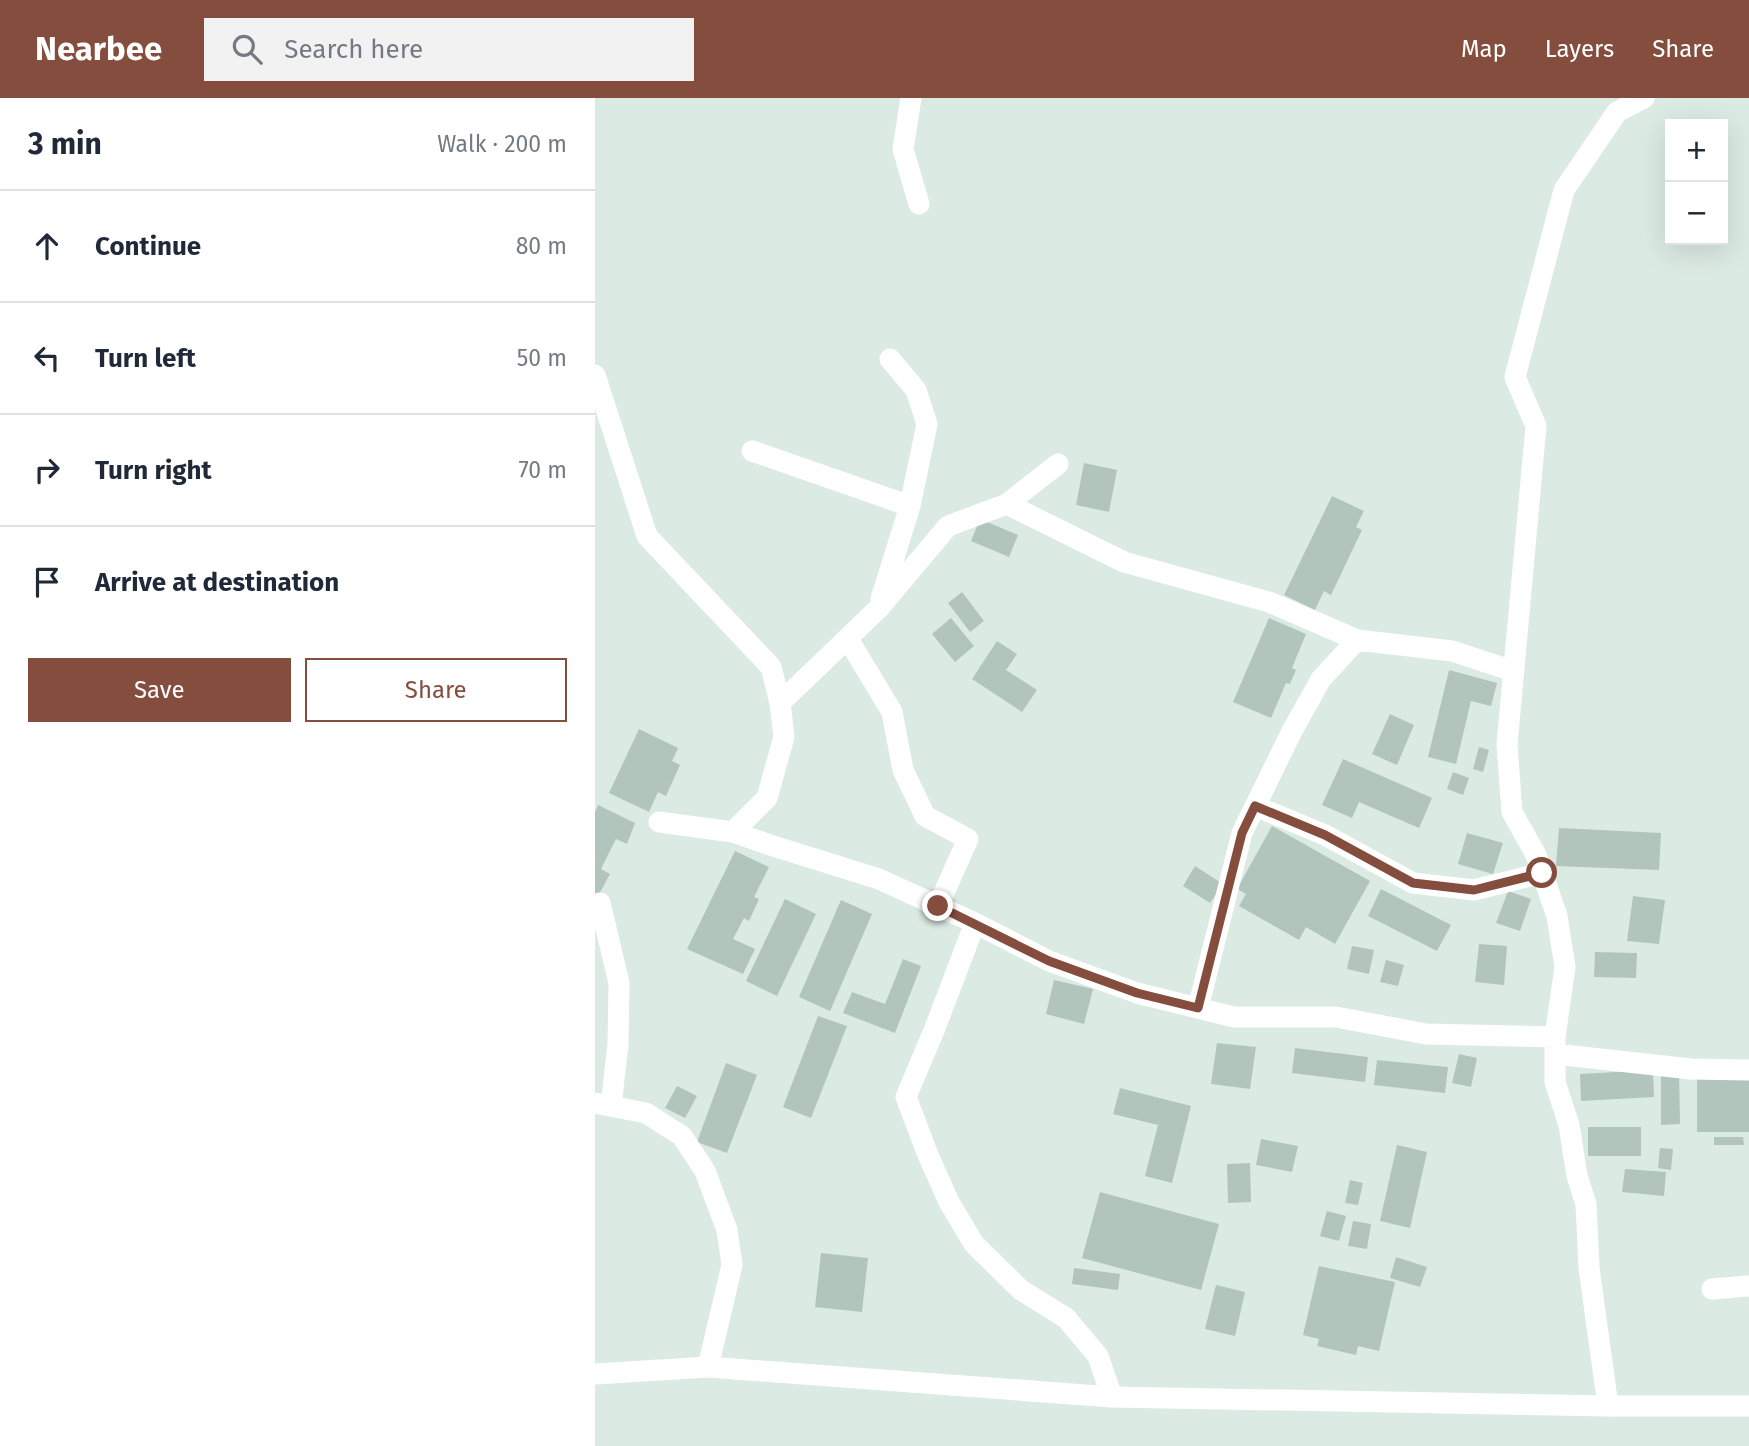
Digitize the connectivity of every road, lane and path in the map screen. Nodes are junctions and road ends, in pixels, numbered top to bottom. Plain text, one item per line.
1 (911, 98) edge
2 (1644, 98) edge
3 (919, 204) dead end
4 (891, 359) dead end
5 (595, 375) edge
6 (752, 451) dead end
7 (1058, 464) dead end
8 (1007, 504) junction
9 (909, 506) junction
10 (879, 608) junction
11 (848, 639) junction
12 (1357, 640) junction
13 (1513, 671) junction
14 (781, 703) junction
15 (1255, 806) junction
16 (659, 822) dead end
17 (733, 832) junction
18 (1542, 873) junction
19 (600, 903) dead end
20 (938, 906) junction
21 (975, 923) junction
22 (1198, 1008) junction
23 (1555, 1046) junction
24 (1749, 1070) edge
25 (603, 1104) edge
26 (1749, 1286) edge
27 (1712, 1289) dead end
28 (708, 1367) junction
29 (595, 1374) edge
30 (1112, 1397) junction
31 (1608, 1406) junction
32 (1749, 1406) edge

1 - 3 street
2 - 13 street
4 - 9 street
5 - 14 street
6 - 9 street
7 - 8 street
8 - 10 street
8 - 12 street
9 - 10 street
10 - 11 street
11 - 14 street
11 - 20 street
12 - 13 street
12 - 15 street
13 - 18 street
14 - 17 street
15 - 18 street
15 - 22 street
16 - 17 street
17 - 20 street
18 - 23 street
19 - 25 street
20 - 21 street
21 - 22 street
21 - 30 street
22 - 23 street
23 - 24 street
23 - 31 street
25 - 28 street
26 - 27 street
28 - 29 street
28 - 30 street
30 - 31 street
31 - 32 street

